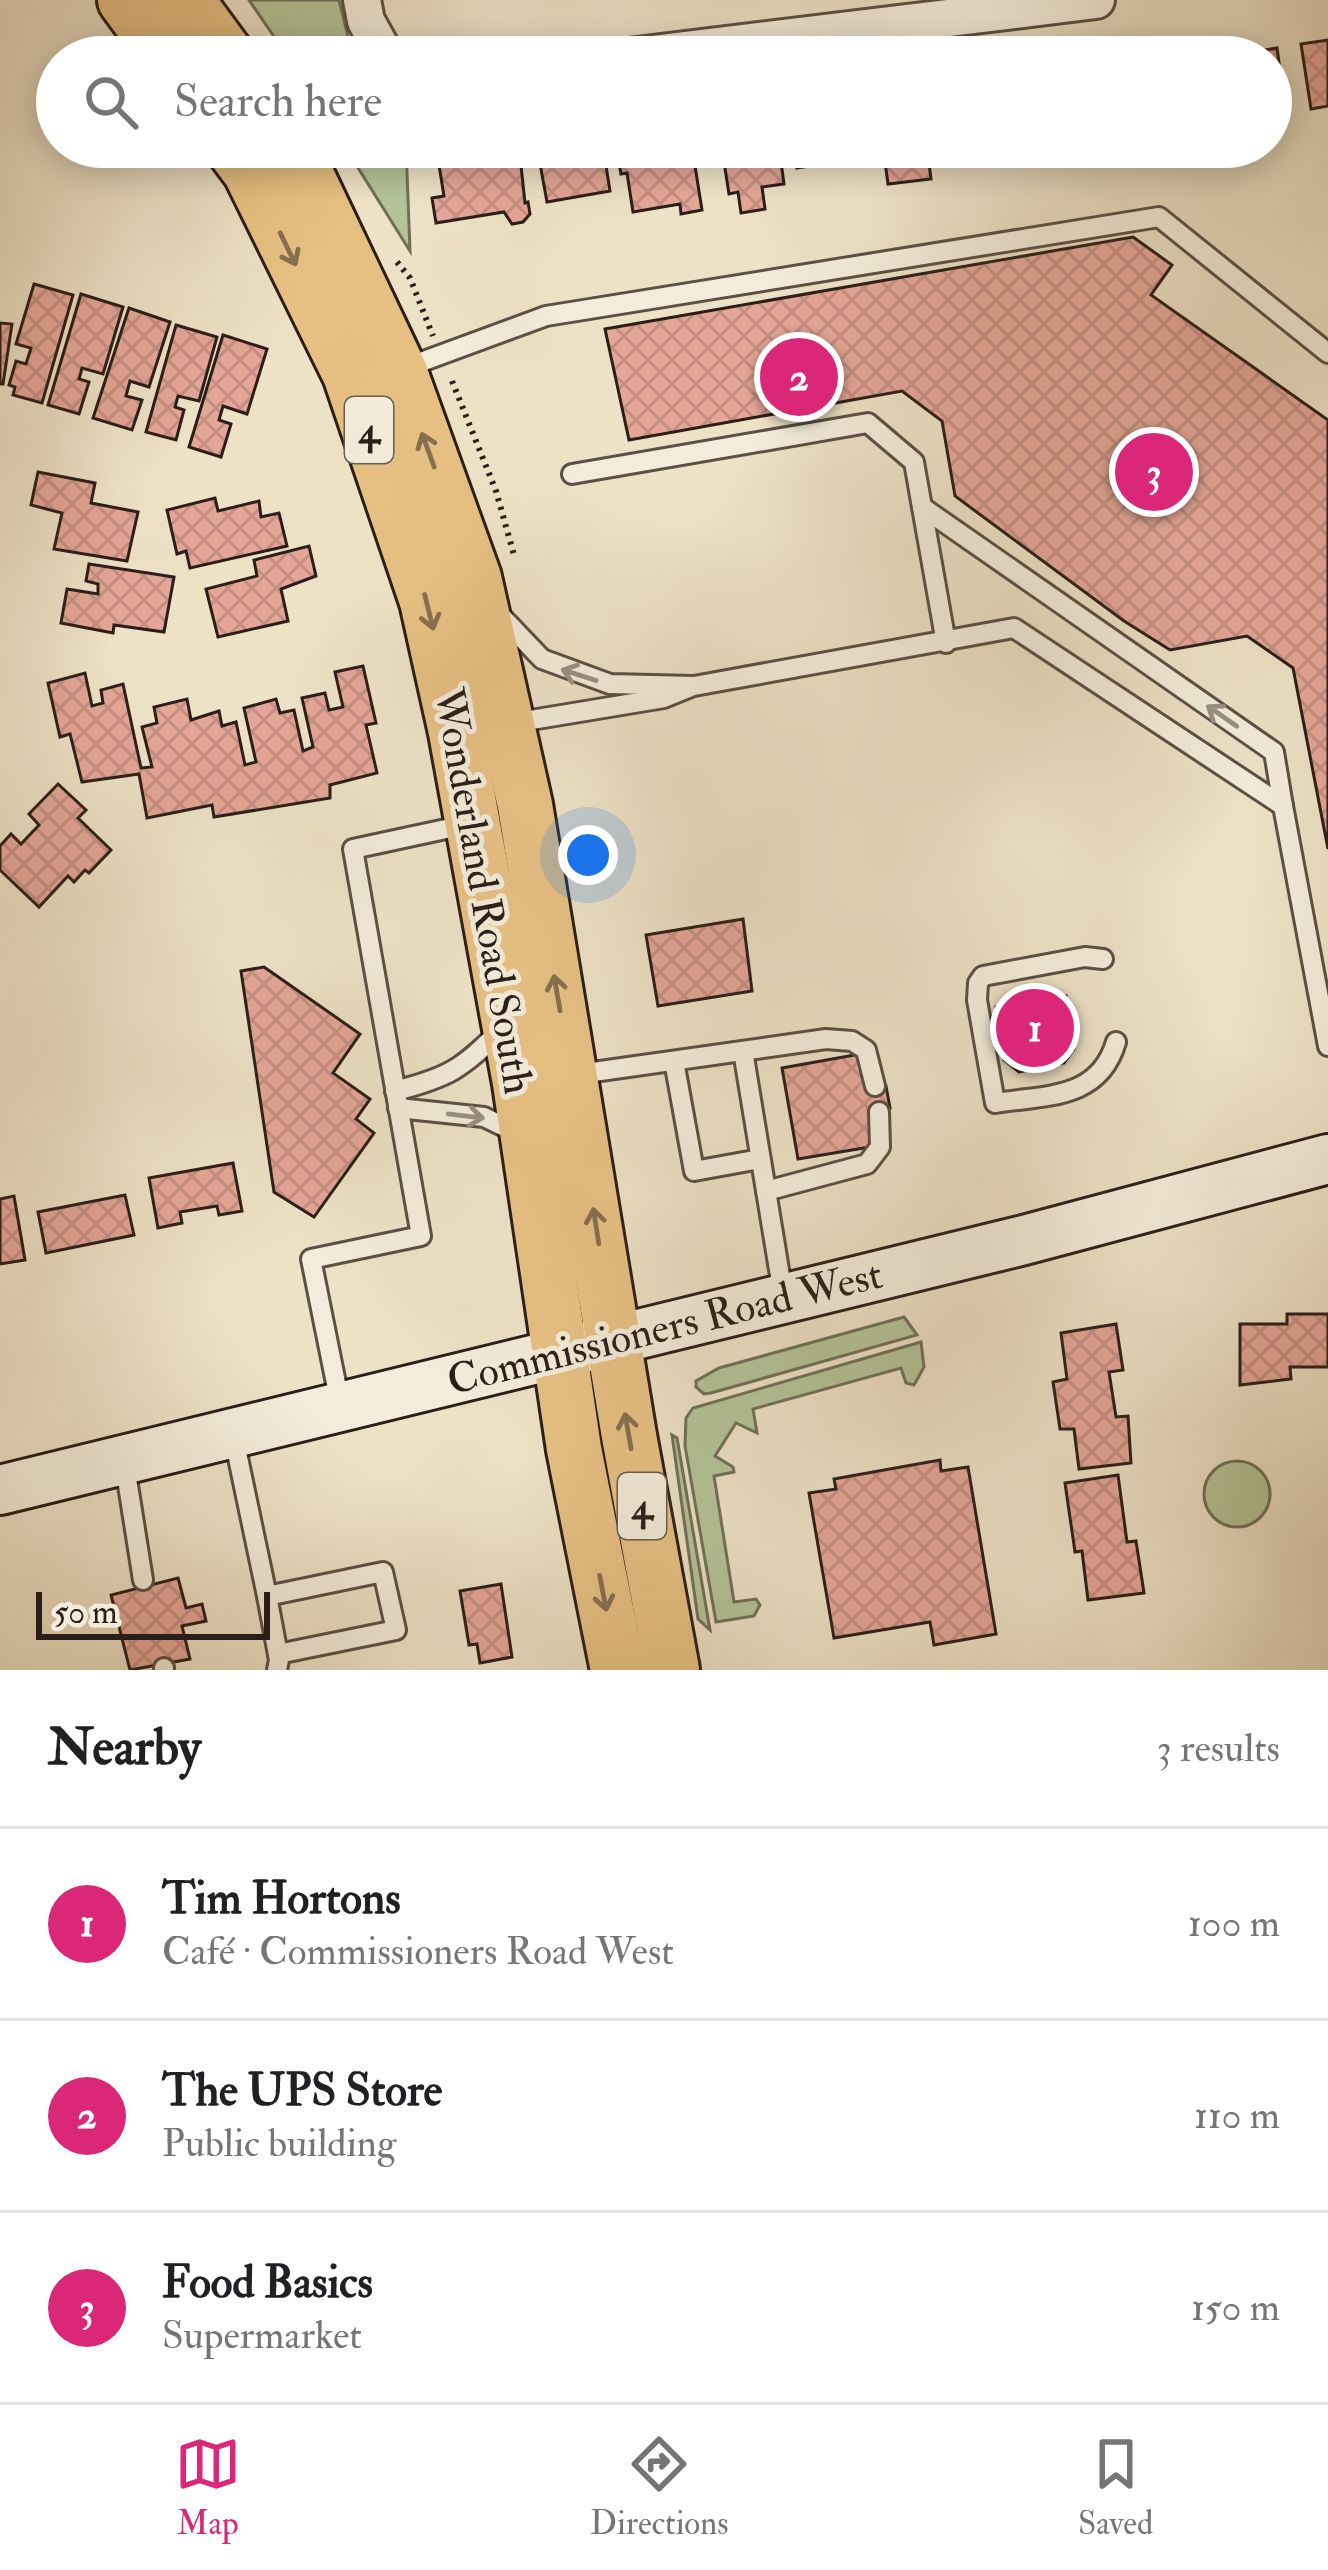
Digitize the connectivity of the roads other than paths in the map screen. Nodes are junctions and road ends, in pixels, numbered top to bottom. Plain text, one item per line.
1 (125, 0) edge
2 (186, 0) edge
3 (362, 0) edge
4 (1096, 0) edge
5 (1033, 4) edge
6 (152, 36) edge
7 (213, 36) edge
8 (375, 36) edge
9 (788, 36) edge
10 (248, 168) edge
11 (303, 168) edge
12 (1328, 353) edge
13 (399, 370) junction
14 (572, 474) dead end
15 (922, 507) junction
16 (474, 578) junction
17 (946, 643) junction
18 (694, 686) junction
19 (508, 724) junction
20 (1283, 806) junction
21 (473, 823) junction
22 (1319, 953) edge
23 (1103, 959) dead end
24 (508, 1022) junction
25 (1117, 1042) dead end
26 (1328, 1046) edge
27 (743, 1051) junction
28 (674, 1060) junction
29 (546, 1079) junction
30 (874, 1086) dead end
31 (397, 1100) junction
32 (879, 1112) dead end
33 (529, 1141) junction
34 (760, 1159) junction
35 (1328, 1159) edge
36 (766, 1191) junction
37 (784, 1299) junction
38 (614, 1341) junction
39 (561, 1354) junction
40 (341, 1408) junction
41 (233, 1434) junction
42 (124, 1460) junction
43 (0, 1490) edge
44 (143, 1580) dead end
45 (267, 1595) junction
46 (278, 1662) edge
47 (618, 1670) edge
48 (673, 1670) edge

1 - 6 main road
2 - 7 main road
3 - 8 street
4 - 5 street
5 - 9 street
10 -> 21 main road, Wonderland Road South / 4
11 - 13 main road, Wonderland Road South / 4
12 - 13 lane
16 -> 13 main road, Wonderland Road South / 4
14 - 15 lane
15 - 17 lane
20 -> 15 lane
18 -> 16 lane
16 - 19 main road, Wonderland Road South / 4
17 - 18 lane
17 - 20 lane
18 - 19 lane
29 -> 19 main road, Wonderland Road South / 4
20 - 22 lane
21 - 24 main road, Wonderland Road South / 4
21 - 31 lane
22 - 26 lane
23 - 25 lane
24 - 29 main road, Wonderland Road South / 4
24 - 31 lane
27 - 28 lane
27 - 30 lane
27 - 34 lane
28 - 29 lane
28 - 34 lane
29 - 33 main road, Wonderland Road South / 4
38 -> 29 main road, Wonderland Road South / 4
31 -> 33 lane
31 - 40 lane
32 - 36 lane
33 - 39 main road, Wonderland Road South / 4
34 - 36 lane
35 - 37 main road, Commissioners Road West
36 - 37 lane
37 - 38 main road, Commissioners Road West
38 - 39 main road, Commissioners Road West
48 -> 38 main road, Wonderland Road South / 4
39 - 40 main road, Commissioners Road West
39 -> 47 main road, Wonderland Road South / 4
40 - 41 main road, Commissioners Road West
41 - 42 main road, Commissioners Road West
41 - 45 lane
42 - 43 main road, Commissioners Road West
42 - 44 lane
45 - 46 lane
45 - 46 lane

